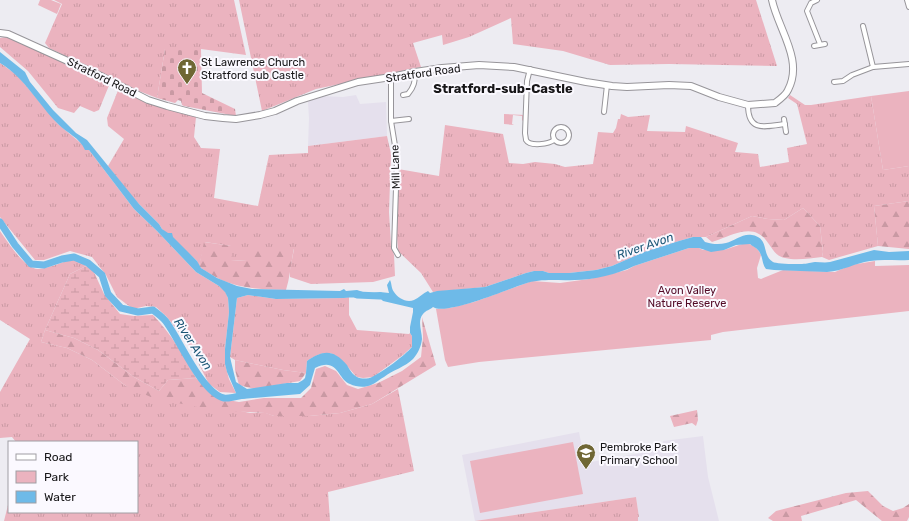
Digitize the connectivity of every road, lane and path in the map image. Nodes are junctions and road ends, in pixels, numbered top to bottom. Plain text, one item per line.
1 (772, 0) edge
2 (817, 0) edge
3 (907, 0) edge
4 (909, 8) edge
5 (863, 26) dead end
6 (0, 33) edge
7 (820, 44) junction
8 (825, 44) dead end
9 (814, 46) dead end
10 (909, 64) edge
11 (873, 67) junction
12 (530, 69) junction
13 (415, 72) junction
14 (391, 78) junction
15 (834, 82) dead end
16 (607, 85) junction
17 (403, 95) dead end
18 (748, 105) junction
19 (604, 112) dead end
20 (784, 118) dead end
21 (409, 119) dead end
22 (391, 121) junction
23 (785, 124) junction
24 (786, 132) dead end
25 (554, 140) junction
26 (398, 255) dead end

1 - 18 street, Stratford Road
2 - 7 street
3 - 4 street
5 - 11 street
6 - 14 street, Stratford Road
7 - 8 street
7 - 9 street
10 - 11 street
11 - 15 street
12 - 13 street, Stratford Road
12 - 16 street, Stratford Road
12 - 25 street
13 - 14 street, Stratford Road
13 - 17 street
14 - 22 street, Mill Lane
16 - 18 street, Stratford Road
16 - 19 street
18 - 23 street
20 - 23 street
21 - 22 street
22 - 26 street, Mill Lane
23 - 24 street
25 - 25 street

